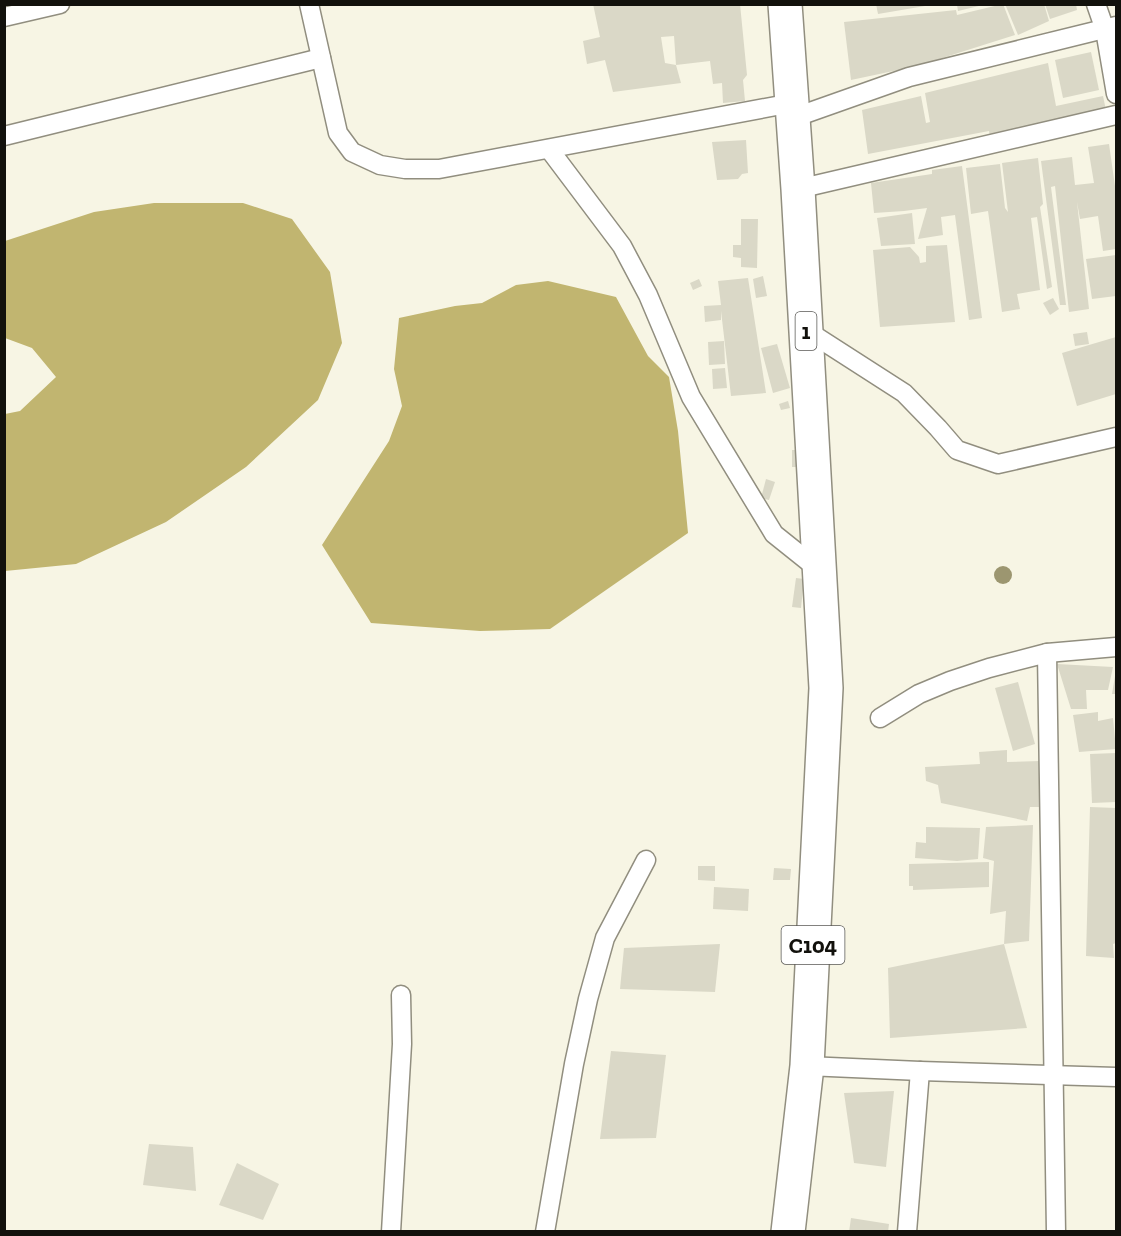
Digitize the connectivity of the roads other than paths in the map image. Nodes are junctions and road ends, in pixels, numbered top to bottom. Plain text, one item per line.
1 (60, 4) edge
2 (309, 4) edge
3 (785, 4) edge
4 (1096, 4) edge
5 (4, 17) edge
6 (1111, 28) edge
7 (321, 58) junction
8 (1116, 94) edge
9 (792, 110) junction
10 (1116, 115) edge
11 (4, 136) edge
12 (549, 149) junction
13 (798, 189) junction
14 (806, 330) junction
15 (1116, 437) edge
16 (819, 570) junction
17 (1116, 647) edge
18 (1047, 653) junction
19 (824, 658) joint
20 (880, 718) dead end
21 (646, 860) dead end
22 (401, 995) dead end
23 (807, 1066) junction
24 (920, 1071) junction
25 (1055, 1076) junction
26 (1116, 1077) edge
27 (392, 1232) edge
28 (545, 1232) edge
29 (788, 1232) edge
30 (907, 1232) edge
31 (1056, 1232) edge

1 - 5 street
2 - 7 street
3 - 9 highway, 1
4 - 6 street
6 - 8 street
6 - 9 street
7 - 11 street
7 - 12 street
9 - 12 street
9 - 13 highway, 1
10 - 13 street
12 - 16 street
13 - 14 highway, 1
14 - 15 street
14 - 16 highway, 1
16 - 19 highway, 1
17 - 18 street
18 - 20 street
18 - 25 street
19 - 23 highway, C104
21 - 28 street
22 - 27 street
23 - 24 street
23 - 29 highway, C104
24 - 25 street
24 - 30 street
25 - 26 street
25 - 31 street

